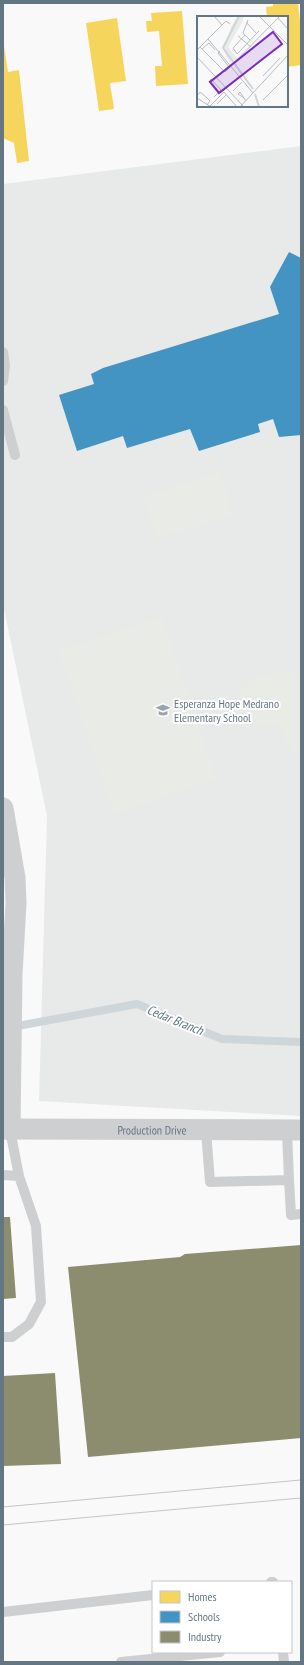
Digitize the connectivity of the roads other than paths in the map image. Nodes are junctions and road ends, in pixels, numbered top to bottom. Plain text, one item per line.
1 (3, 352) edge
2 (3, 381) edge
3 (3, 410) edge
4 (15, 456) dead end
5 (3, 808) edge
6 (6, 1129) edge
7 (294, 1130) edge
8 (206, 1131) junction
9 (3, 1175) edge
10 (19, 1176) junction
11 (289, 1180) junction
12 (301, 1214) edge
13 (3, 1337) edge
14 (152, 1595) edge
15 (3, 1612) edge
16 (210, 1653) edge
17 (121, 1662) edge

1 - 2 lane
3 - 4 lane
5 - 6 street
6 - 8 street, Production Drive
6 - 10 lane
7 - 8 street, Production Drive
7 - 11 lane
8 - 11 lane
9 - 10 lane
10 - 13 lane
11 - 12 lane
14 - 15 lane
16 - 17 lane

